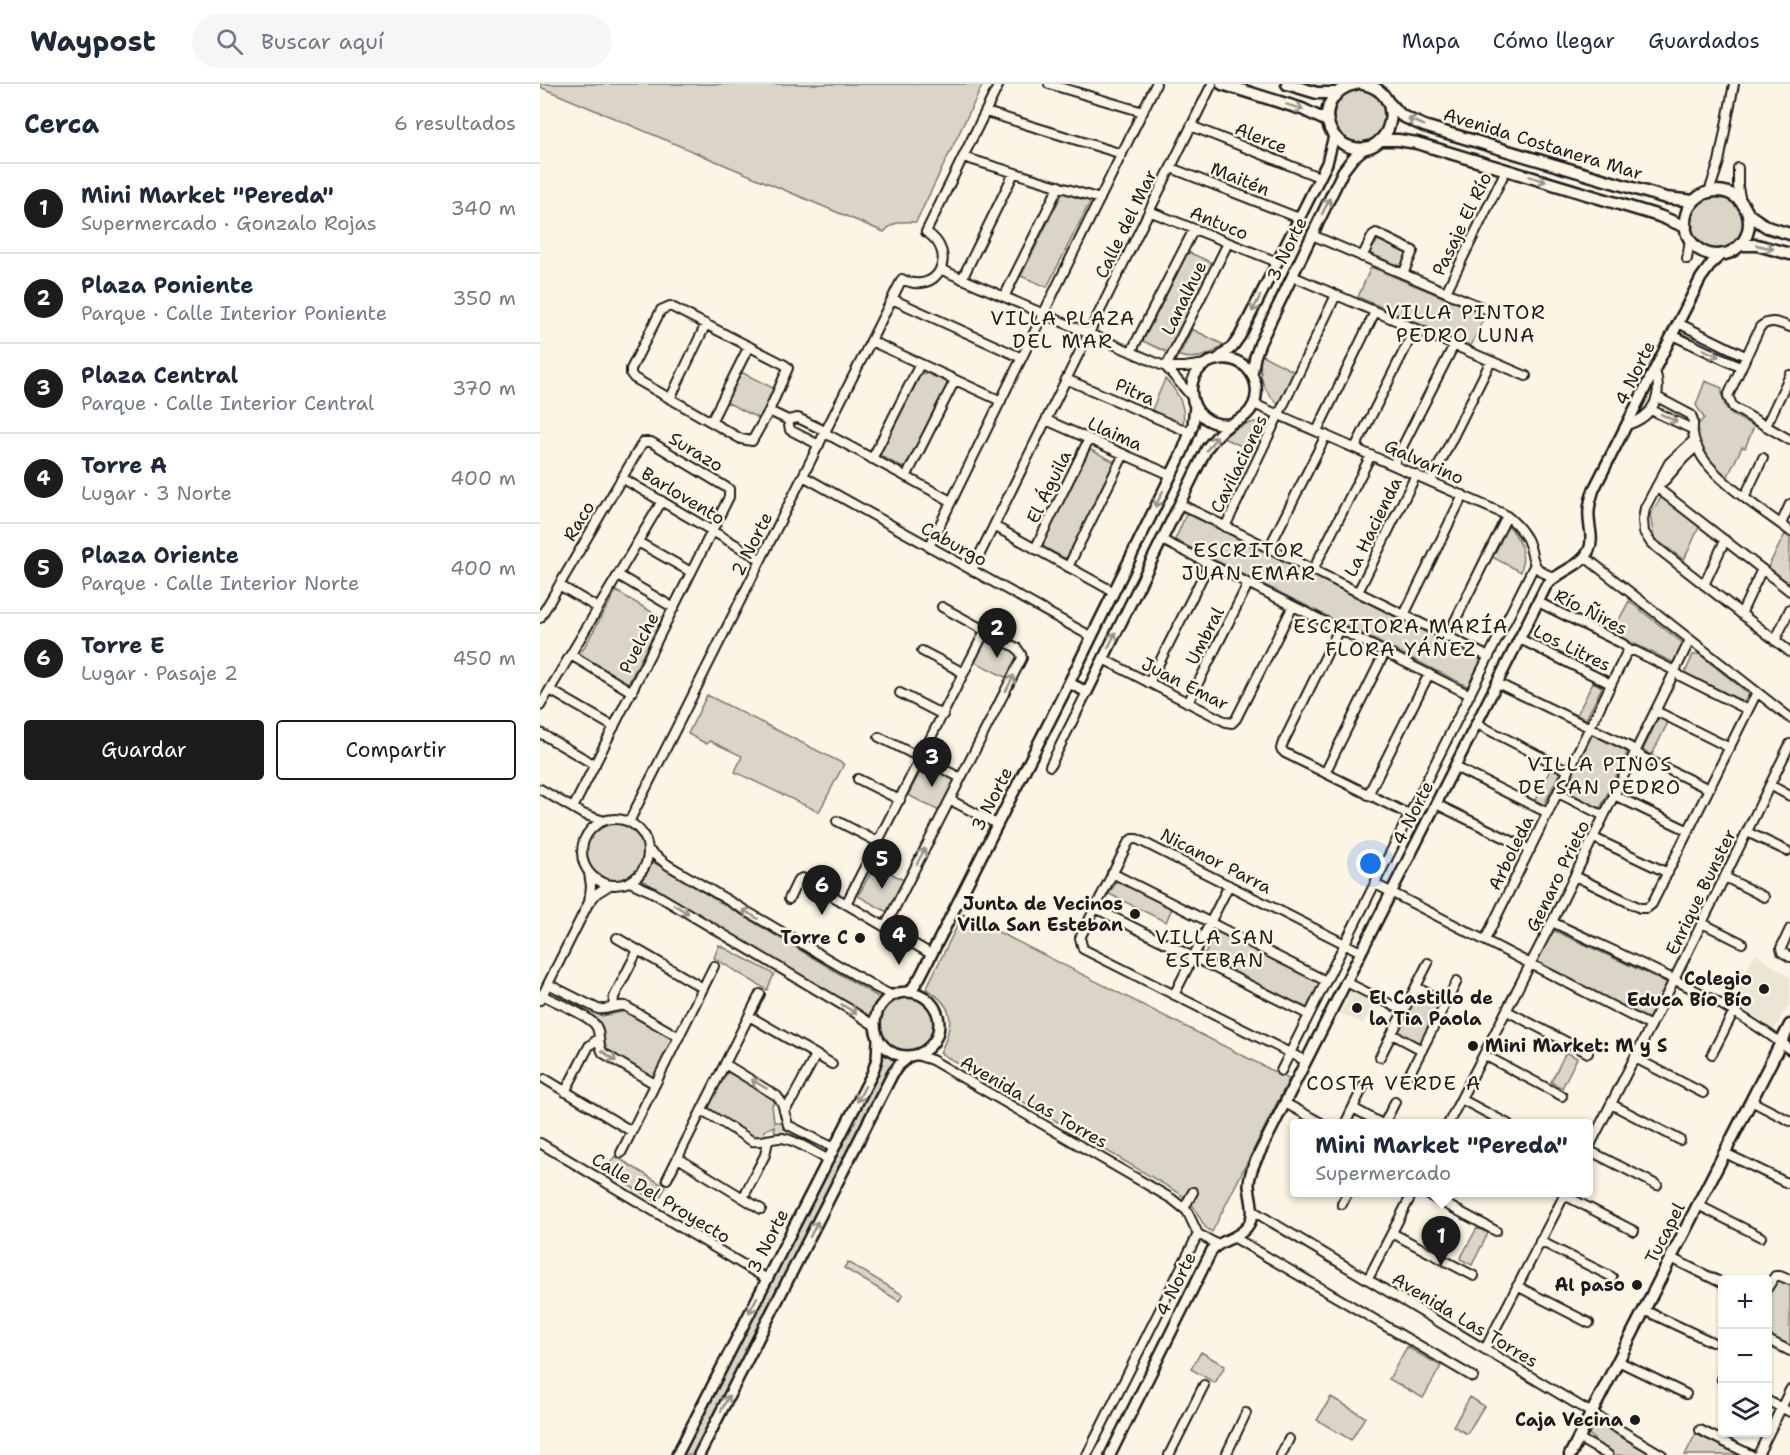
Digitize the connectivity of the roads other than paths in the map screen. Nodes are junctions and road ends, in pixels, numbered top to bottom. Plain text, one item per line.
1 (999, 84) edge
2 (1049, 84) edge
3 (1156, 84) edge
4 (1212, 84) edge
5 (1222, 84) edge
6 (1287, 84) edge
7 (1363, 84) edge
8 (1734, 84) edge
9 (1350, 85) edge
10 (1381, 88) edge
11 (1337, 93) junction
12 (1389, 103) junction
13 (986, 112) junction
14 (1143, 112) junction
15 (1328, 121) junction
16 (1191, 126) junction
17 (1334, 136) junction
18 (1380, 140) junction
19 (1366, 147) junction
20 (1122, 154) junction
21 (963, 157) junction
22 (1171, 168) junction
23 (1738, 168) dead end
24 (1506, 170) junction
25 (1014, 173) junction
26 (1320, 177) junction
27 (1059, 186) junction
28 (1709, 192) junction
29 (1100, 199) junction
30 (1694, 201) junction
31 (1741, 202) junction
32 (1149, 211) junction
33 (1748, 213) junction
34 (1299, 218) junction
35 (1686, 227) junction
36 (1194, 229) junction
37 (1790, 234) edge
38 (1312, 235) junction
39 (1690, 239) junction
40 (1228, 243) junction
41 (1740, 245) junction
42 (1722, 254) junction
43 (1790, 254) edge
44 (1362, 257) junction
45 (1687, 259) dead end
46 (1277, 262) junction
47 (940, 269) junction
48 (1403, 274) junction
49 (1292, 276) junction
50 (962, 279) junction
51 (1446, 292) junction
52 (1336, 296) junction
53 (1004, 297) junction
54 (892, 299) junction
55 (1488, 310) dead end
56 (1375, 312) junction
57 (1044, 314) junction
58 (1678, 323) junction
59 (706, 324) junction
60 (1790, 327) edge
61 (1415, 329) junction
62 (1089, 333) junction
63 (1672, 335) junction
64 (871, 341) junction
65 (1454, 345) junction
66 (749, 346) junction
67 (1131, 352) junction
68 (1745, 356) junction
69 (1022, 358) junction
70 (1218, 359) junction
71 (1491, 361) junction
72 (920, 364) junction
73 (1206, 364) junction
74 (1166, 367) junction
75 (1740, 367) junction
76 (1655, 370) junction
77 (1252, 374) junction
78 (1790, 375) edge
79 (1526, 376) dead end
80 (1066, 379) junction
81 (955, 380) junction
82 (1192, 397) junction
83 (1657, 397) junction
84 (670, 399) junction
85 (1001, 401) junction
86 (1254, 404) junction
87 (1195, 406) junction
88 (1651, 410) junction
89 (769, 411) junction
90 (1280, 415) junction
91 (788, 420) junction
92 (1046, 420) junction
93 (711, 422) junction
94 (1230, 424) junction
95 (1628, 425) junction
96 (1766, 426) junction
97 (1692, 429) junction
98 (1317, 431) junction
99 (825, 432) junction
100 (1191, 433) junction
101 (1326, 435) junction
102 (1089, 439) junction
103 (1790, 440) edge
104 (645, 441) joint
105 (1696, 443) junction
106 (819, 445) junction
107 (1355, 448) junction
108 (1124, 454) junction
109 (1371, 455) junction
110 (1763, 458) dead end
111 (872, 459) junction
112 (1393, 465) junction
113 (1416, 475) junction
114 (803, 476) junction
115 (1171, 476) junction
116 (906, 477) junction
117 (622, 478) junction
118 (1431, 481) junction
119 (1656, 487) junction
120 (730, 491) joint
121 (1463, 495) junction
122 (1745, 496) junction
123 (662, 501) junction
124 (951, 501) junction
125 (1180, 504) junction
126 (1790, 504) edge
127 (1507, 516) junction
128 (1781, 524) junction
129 (994, 526) junction
130 (1225, 527) junction
131 (712, 531) junction
132 (1790, 531) edge
133 (1162, 540) junction
134 (1725, 540) junction
135 (638, 542) junction
136 (929, 547) junction
137 (1269, 548) junction
138 (1035, 549) junction
139 (1585, 557) junction
140 (760, 559) junction
141 (1209, 564) junction
142 (1534, 566) junction
143 (1068, 567) junction
144 (1762, 569) junction
145 (972, 570) junction
146 (1313, 570) junction
147 (691, 572) junction
148 (618, 575) junction
149 (1554, 577) junction
150 (1248, 584) junction
151 (559, 585) junction
152 (1704, 585) junction
153 (1790, 591) edge
154 (1114, 592) junction
155 (1358, 592) junction
156 (1538, 602) junction
157 (1293, 606) junction
158 (942, 607) dead end
159 (598, 608) junction
160 (674, 608) junction
161 (1790, 609) edge
162 (1741, 614) junction
163 (1404, 615) junction
164 (540, 618) edge
165 (1339, 629) junction
166 (985, 631) junction
167 (1092, 637) junction
168 (1447, 637) junction
169 (1520, 639) junction
170 (1690, 640) junction
171 (1775, 641) junction
172 (922, 651) dead end
173 (1630, 651) junction
174 (1385, 652) junction
175 (1790, 652) edge
176 (571, 655) junction
177 (1489, 657) junction
178 (1103, 659) junction
179 (1675, 671) junction
180 (964, 673) junction
181 (1429, 674) junction
182 (1069, 683) junction
183 (1149, 683) junction
184 (1497, 683) junction
185 (1611, 684) junction
186 (550, 690) junction
187 (632, 692) junction
188 (1086, 692) junction
189 (1757, 692) junction
190 (900, 693) dead end
191 (1470, 695) junction
192 (1188, 703) junction
193 (540, 706) edge
194 (1748, 710) junction
195 (1656, 711) junction
196 (943, 715) junction
197 (1790, 718) edge
198 (1477, 724) junction
199 (614, 728) junction
200 (1590, 728) junction
201 (540, 734) edge
202 (879, 736) dead end
203 (1790, 744) edge
204 (1730, 748) junction
205 (1635, 752) junction
206 (921, 758) junction
207 (595, 765) junction
208 (1050, 766) dead end
209 (1455, 767) junction
210 (1569, 771) junction
211 (1325, 773) junction
212 (961, 778) junction
213 (858, 779) dead end
214 (1770, 785) junction
215 (540, 789) edge
216 (1709, 789) junction
217 (1558, 793) junction
218 (1368, 795) junction
219 (1614, 795) junction
220 (1790, 795) edge
221 (900, 800) junction
222 (950, 800) junction
223 (1437, 804) junction
224 (573, 808) junction
225 (1548, 813) junction
226 (583, 814) junction
227 (1410, 815) junction
228 (1604, 816) junction
229 (604, 821) junction
230 (837, 821) dead end
231 (629, 822) junction
232 (997, 824) junction
233 (590, 831) junction
234 (1689, 831) junction
235 (1747, 832) junction
236 (1594, 838) junction
237 (878, 842) junction
238 (648, 850) junction
239 (1530, 850) junction
240 (1787, 851) dead end
241 (589, 873) junction
242 (1112, 873) junction
243 (1668, 873) junction
244 (1575, 876) junction
245 (1725, 877) junction
246 (630, 882) junction
247 (1375, 884) junction
248 (610, 885) junction
249 (1229, 885) junction
250 (1392, 892) junction
251 (1764, 897) dead end
252 (789, 899) dead end
253 (588, 904) junction
254 (846, 904) junction
255 (1095, 908) junction
256 (1210, 922) junction
257 (1552, 922) junction
258 (1702, 923) junction
259 (885, 927) junction
260 (1789, 933) edge
261 (617, 938) dead end
262 (1485, 940) junction
263 (1742, 943) dead end
264 (1345, 944) junction
265 (638, 950) junction
266 (1361, 952) junction
267 (932, 954) junction
268 (1192, 957) junction
269 (1790, 957) edge
270 (1428, 963) dead end
271 (1531, 964) junction
272 (714, 966) dead end
273 (1326, 981) junction
274 (1457, 981) dead end
275 (1674, 981) junction
276 (1346, 982) junction
277 (548, 984) junction
278 (1416, 987) junction
279 (703, 988) junction
280 (910, 992) junction
281 (760, 994) dead end
282 (891, 995) junction
283 (1174, 995) junction
284 (541, 998) edge
285 (1446, 1003) junction
286 (613, 1007) junction
287 (1404, 1011) junction
288 (1507, 1011) junction
289 (1734, 1011) junction
290 (1309, 1015) junction
291 (749, 1016) junction
292 (1790, 1025) edge
293 (874, 1026) junction
294 (1651, 1026) junction
295 (1392, 1034) junction
296 (679, 1037) junction
297 (599, 1038) junction
298 (878, 1039) junction
299 (1786, 1046) edge
300 (1422, 1050) junction
301 (1290, 1053) junction
302 (1588, 1053) dead end
303 (1712, 1054) dead end
304 (816, 1055) junction
305 (913, 1055) junction
306 (1484, 1055) junction
307 (1380, 1058) dead end
308 (1635, 1058) junction
309 (1306, 1061) junction
310 (725, 1064) junction
311 (832, 1064) dead end
312 (1281, 1071) dead end
313 (1410, 1073) dead end
314 (544, 1079) dead end
315 (655, 1084) junction
316 (1364, 1085) dead end
317 (565, 1092) junction
318 (1703, 1093) dead end
319 (1562, 1096) dead end
320 (1461, 1099) junction
321 (1752, 1101) junction
322 (1395, 1102) dead end
323 (1285, 1103) junction
324 (1611, 1104) junction
325 (1353, 1108) junction
326 (702, 1110) junction
327 (784, 1111) junction
328 (1314, 1119) edge
329 (1348, 1119) edge
330 (1374, 1119) edge
331 (1386, 1119) edge
332 (1451, 1119) edge
333 (1499, 1119) edge
334 (1790, 1120) edge
335 (631, 1131) junction
336 (1593, 1139) edge
337 (1680, 1140) dead end
338 (768, 1141) junction
339 (540, 1143) edge
340 (834, 1148) junction
341 (1593, 1152) edge
342 (621, 1153) dead end
343 (1725, 1153) junction
344 (678, 1158) junction
345 (828, 1159) junction
346 (667, 1179) dead end
347 (1787, 1183) dead end
348 (1657, 1185) dead end
349 (1193, 1192) dead end
350 (1346, 1197) edge
351 (1410, 1197) edge
352 (1432, 1197) edge
353 (1563, 1197) edge
354 (1571, 1197) edge
355 (743, 1198) junction
356 (1342, 1204) dead end
357 (1698, 1205) junction
358 (1184, 1208) junction
359 (761, 1209) dead end
360 (1253, 1211) junction
361 (1496, 1231) dead end
362 (1634, 1231) dead end
363 (1198, 1233) junction
364 (1392, 1233) junction
365 (1761, 1237) dead end
366 (1235, 1238) junction
367 (1540, 1241) junction
368 (1217, 1244) junction
369 (1671, 1258) junction
370 (1474, 1276) dead end
371 (1612, 1277) dead end
372 (766, 1279) junction
373 (1368, 1279) junction
374 (1772, 1280) edge
375 (1790, 1280) edge
376 (1718, 1281) edge
377 (1517, 1286) junction
378 (1644, 1310) junction
379 (1589, 1323) dead end
380 (1712, 1342) dead end
381 (1772, 1342) edge
382 (1485, 1349) junction
383 (1790, 1351) edge
384 (1618, 1361) junction
385 (1473, 1377) dead end
386 (1204, 1385) dead end
387 (1790, 1390) edge
388 (1686, 1394) dead end
389 (1772, 1404) edge
390 (1781, 1408) junction
391 (1246, 1413) dead end
392 (1591, 1413) junction
393 (1790, 1413) edge
394 (1700, 1430) dead end
395 (1578, 1438) junction
396 (1289, 1439) dead end
397 (677, 1455) edge
398 (699, 1455) edge
399 (1087, 1455) edge
400 (1110, 1455) edge
401 (1169, 1455) edge
402 (1226, 1455) edge
403 (1281, 1455) edge
404 (1570, 1455) edge
405 (1608, 1455) edge
406 (1662, 1455) edge
407 (1752, 1455) edge
408 (1758, 1455) edge

1 - 13 street
2 - 14 street
3 - 14 street
4 - 16 street, Calle del Mar
5 -> 15 main road
6 - 11 main road
7 - 10 main road, Avenida Costanera Mar
8 - 28 street
9 - 11 main road
10 - 12 main road, Avenida Costanera Mar
11 - 15 main road
12 - 18 main road
30 -> 12 main road, Avenida Costanera Mar
13 - 20 street
13 - 21 street
14 - 20 street
15 - 17 main road
16 - 22 street, Calle del Mar
16 - 26 street, Alerce
17 - 19 main road
17 - 26 street, 3 Norte
18 - 19 main road, Avenida Costanera Mar
18 - 24 main road, Avenida Costanera Mar
38 -> 19 street, 3 Norte
20 - 29 street
21 - 25 street
21 - 47 street
22 - 32 street, Calle del Mar
22 - 34 street, Maitén
23 - 31 street
24 -> 35 main road, Avenida Costanera Mar
24 - 51 street, Pasaje El Río
25 - 27 street
25 - 50 street
26 - 34 street, 3 Norte
27 - 29 street
27 - 53 street
28 - 30 main road
28 - 31 main road
29 - 57 street
30 - 35 main road
31 - 33 main road
32 - 36 street, Antuco
32 - 62 street, Calle del Mar
33 - 37 main road
33 - 41 main road
34 - 46 street, 3 Norte
35 - 39 main road
36 - 40 street, Antuco
36 - 67 street
38 - 44 street
38 - 49 street, 3 Norte
39 - 42 main road
39 - 45 street
40 - 46 street, Antuco
40 - 74 street, Lanalhue
41 - 42 main road
41 -> 43 main road
42 - 58 street, 4 Norte
44 - 48 street
44 - 48 street
46 -> 70 street, 3 Norte
47 - 50 street
47 - 54 street, 2 Norte
48 - 51 street
49 - 52 street
49 - 77 street, 3 Norte
50 - 53 street
51 - 55 street
52 - 56 street
52 - 90 street, Cavilaciones
53 - 57 street
54 - 64 street, 2 Norte
54 - 69 street
56 - 61 street
56 - 98 street
57 - 62 street
57 - 69 street
58 - 63 street, 4 Norte
58 - 68 street
59 - 66 street
59 - 84 street
59 - 84 street
60 - 68 street
61 - 65 street
61 - 107 street
62 - 67 street
62 - 80 street, Calle del Mar
63 -> 75 street
63 - 76 street, 4 Norte
64 - 72 street
64 - 99 street, 2 Norte
65 - 71 street
65 - 112 street
66 - 89 street
66 - 93 street
67 - 74 street
68 - 75 street
69 - 85 street
70 - 73 street
70 - 77 street
71 - 79 street
71 - 118 street
72 - 81 street
72 - 111 street
73 - 74 street
73 - 82 street
74 - 82 street
75 - 96 street
76 - 83 street
76 - 95 street, 4 Norte
77 - 86 street
78 - 96 street
80 - 92 street, Calle del Mar
80 - 100 street, Pitra
81 - 85 street
81 - 116 street
82 - 87 street
83 - 88 street
83 - 97 street
84 - 93 street
85 - 124 street
86 - 90 street, Galvarino
86 - 94 street
87 - 94 street
87 - 100 street, 3 Norte
88 - 95 street
88 -> 97 street
89 - 91 street
89 - 93 street
90 - 98 street, Galvarino
90 - 130 street, Cavilaciones
91 - 99 street
91 - 106 street
92 - 102 street, Llaima
92 - 129 street, Calle del Mar
125 -> 94 street
95 - 139 street, 4 Norte
96 - 103 street
97 - 105 street
98 - 101 street, Galvarino
99 - 106 street, 2 Norte
99 - 111 street
100 - 115 street, 3 Norte
101 - 107 street, Galvarino
101 - 137 street
102 - 108 street, Llaima
102 - 138 street, El Águila
104 - 117 street, Raco
104 - 120 street, Surazo
105 - 119 street
105 - 122 street
106 - 114 street, 2 Norte
107 - 109 street, Galvarino
108 - 115 street, Llaima
108 - 143 street
109 - 112 street, Galvarino
109 - 146 street
110 - 122 street
111 - 116 street
112 - 113 street, Galvarino
113 - 118 street, Galvarino
113 - 155 street, La Hacienda
114 - 136 street, Caburgo
114 - 140 street, 2 Norte
115 -> 154 street, 3 Norte
116 - 124 street
117 - 123 street, Barlovento
117 - 151 street, Raco
118 - 121 street, Galvarino
119 - 134 street
119 - 152 street
120 - 131 street, Puelche
121 - 127 street, Galvarino
121 - 163 street
122 - 128 street
123 - 131 street, Barlovento
123 - 135 street
124 - 136 street
125 - 130 street
125 - 133 street
126 - 128 street
127 - 142 street, Galvarino
127 - 168 street
128 - 132 street
129 - 138 street
129 - 145 street, Calle del Mar
130 - 137 street
131 - 140 street, Barlovento
131 - 147 street, Puelche
133 - 141 street
178 -> 133 street
134 - 144 street
134 - 152 street
135 - 147 street
135 - 148 street
136 - 145 street, Caburgo
137 - 146 street
138 - 143 street
139 - 149 street, 4 Norte
139 - 170 street
140 - 231 street, 2 Norte
141 - 150 street
141 - 183 street
142 - 149 street
142 - 177 street, 4 Norte
143 - 154 street
144 - 153 street
144 - 162 street
145 - 167 street, Caburgo
146 - 155 street
147 - 160 street, Puelche
148 - 159 street
148 - 160 street
149 - 156 street, 4 Norte
150 - 157 street
150 - 192 street, Umbral
151 - 159 street
151 - 164 street, Raco
152 - 162 street
154 - 167 street, 3 Norte
155 - 163 street
156 - 169 street, 4 Norte
156 - 173 street, Río Ñires
157 - 165 street
157 - 192 street, Juan Emar
158 - 166 street
159 - 176 street
160 - 187 street, Puelche
161 - 171 street
162 - 171 street
163 - 168 street
165 - 174 street
165 - 211 street
166 - 180 street
212 -> 166 street
167 - 182 street, 3 Norte
168 - 177 street
169 - 184 street, 4 Norte
169 - 185 street, Los Litres
170 - 179 street, Genaro Prieto
170 - 189 street
171 - 175 street
172 - 180 street
173 - 179 street, Río Ñires
173 - 185 street, Arboleda
174 - 181 street
174 - 211 street
176 - 186 street
176 - 187 street
177 - 191 street, 4 Norte
178 - 183 street, Juan Emar
178 - 188 street
179 - 194 street, Río Ñires
179 - 195 street, Genaro Prieto
180 - 196 street
181 - 191 street
181 - 218 street
182 - 188 street
182 - 232 street, 3 Norte
183 - 192 street, Juan Emar
184 - 198 street, 4 Norte
184 - 200 street
185 - 200 street, Arboleda
186 - 193 street
186 - 199 street
187 - 199 street, Puelche
188 - 208 street
189 - 194 street
189 - 197 street
190 - 196 street
191 - 227 street, 4 Norte
194 - 204 street
195 - 204 street
195 - 205 street, Genaro Prieto
196 - 206 street
198 - 209 street, 4 Norte
198 - 210 street
199 - 207 street, Puelche
200 - 205 street
200 - 210 street, Arboleda
201 - 207 street
202 - 206 street
203 - 214 street, Enrique Bunster
204 - 216 street
205 - 216 street
205 - 219 street, Genaro Prieto
206 - 212 street
206 - 221 street
207 - 224 street, Puelche
209 - 223 street, 4 Norte
209 - 225 street
210 - 217 street, Arboleda
211 - 218 street
212 - 222 street
213 - 221 street
214 - 220 street
214 - 235 street, Enrique Bunster
215 - 224 street
216 - 234 street
217 - 225 street, Arboleda
217 - 228 street
218 - 227 street
219 - 228 street, Genaro Prieto
219 - 234 street
221 - 237 street
222 - 232 street
259 -> 222 street
223 - 239 street
223 - 250 street, 4 Norte
224 - 226 street
225 - 239 street, Arboleda
226 - 229 street
226 - 233 street
227 - 247 street, 4 Norte
228 - 236 street, Genaro Prieto
229 - 231 street
229 - 233 street
230 - 237 street
231 - 238 street
232 - 267 street, 3 Norte
233 - 241 street
234 - 243 street
235 - 240 street
235 - 245 street, Enrique Bunster
236 - 243 street
236 - 244 street, Genaro Prieto
237 - 254 street
238 - 246 street
282 -> 238 street
239 - 262 street, Arboleda
241 - 248 street
241 - 253 street
242 - 249 street, Nicanor Parra
242 - 255 street, Nicanor Parra
242 - 256 street
243 - 244 street
244 - 257 street, Genaro Prieto
245 - 251 street
245 - 258 street, Enrique Bunster
246 - 248 street
246 -> 293 street
247 - 250 street
247 - 264 street, 4 Norte
248 - 253 street
249 - 256 street
249 - 264 street, Nicanor Parra
250 - 262 street
250 - 266 street, 4 Norte
252 - 254 street
253 - 277 street
254 - 259 street
255 - 268 street
255 - 283 street, Nicanor Parra
256 - 268 street
256 - 273 street
257 - 271 street, Genaro Prieto
257 - 275 street
258 - 263 street
258 - 275 street, Enrique Bunster
259 - 267 street
260 - 269 street
261 - 265 street
262 - 271 street
264 - 266 street, Nicanor Parra
264 - 273 street, 4 Norte
265 - 279 street
265 - 286 street
266 - 276 street, 4 Norte
267 - 280 street, 3 Norte
268 - 283 street
268 - 290 street
270 - 278 street
271 - 288 street, Genaro Prieto
271 - 294 street
272 - 279 street
273 - 290 street, 4 Norte
274 - 285 street
275 - 289 street
275 - 294 street, Enrique Bunster
276 - 287 street
276 - 309 street, 4 Norte
277 - 284 street
277 - 286 street
278 - 285 street
278 - 287 street
279 - 296 street
280 - 282 street
280 - 305 street
281 - 291 street
282 - 293 street
283 - 301 street, Nicanor Parra
284 - 297 street
285 - 300 street
286 - 296 street
287 - 295 street
288 - 302 street
288 - 306 street, Genaro Prieto
289 - 299 street
289 - 303 street
290 - 301 street, 4 Norte
291 - 304 street
291 - 310 street
292 - 299 main road, Tucapel
293 - 298 street
294 - 308 street, Enrique Bunster
295 - 300 street
295 - 307 street
296 - 315 street
297 -> 315 street
297 - 317 street
298 - 305 street
298 -> 340 street, 3 Norte
299 - 321 main road, Tucapel
300 - 313 street
301 - 309 street, Nicanor Parra
301 - 312 street, 4 Norte
304 - 311 street
304 - 327 street
305 - 358 street, Avenida Las Torres
398 -> 305 street, 3 Norte
306 - 319 street
306 - 320 street, Genaro Prieto
308 - 318 street
308 - 324 street, Enrique Bunster
309 - 323 street, 4 Norte
310 - 326 street
327 -> 310 street
314 - 317 street
315 - 335 street
316 - 325 street
317 - 335 street
320 - 332 street, Genaro Prieto
320 - 333 street
321 - 334 street
321 - 343 main road, Tucapel
322 - 331 street
323 - 328 street
323 - 360 street, 4 Norte
324 - 336 street, Enrique Bunster
324 - 337 street
325 - 329 street
325 - 330 street
326 - 338 street
326 - 344 street
327 - 340 street
335 - 342 street
338 - 345 street
338 - 355 street
339 - 372 street, Calle Del Proyecto
340 - 345 street, 3 Norte
341 - 348 street
343 - 347 street
343 - 357 main road, Tucapel
344 - 346 street
344 - 355 street
345 - 372 street, 3 Norte
349 - 358 street
350 - 356 street
351 - 364 street
352 - 361 street
353 - 367 street
354 - 362 street
355 - 359 street
357 - 365 street
357 - 369 main road, Tucapel
358 - 363 street, Avenida Las Torres
360 - 366 street
360 - 373 street, Avenida Las Torres
363 - 368 street
363 - 399 street, 4 Norte
364 - 370 street
364 - 373 street
366 - 368 street, 4 Norte
366 - 385 street
367 - 371 street
367 - 377 street
368 - 400 street, 4 Norte
369 - 376 street
369 - 378 main road, Tucapel
372 -> 397 street, 3 Norte
373 - 382 street, Avenida Las Torres
374 - 375 street
377 - 379 street
377 - 382 street
378 - 380 street
378 - 384 main road, Tucapel
381 - 383 street
382 - 392 street, Avenida Las Torres
384 - 388 street
384 - 392 main road, Tucapel
386 - 401 street
387 - 390 street
389 - 390 street
390 - 393 street
390 - 408 street
391 - 402 street
392 - 395 main road, Tucapel
392 - 406 street, Avenida Las Torres
394 - 407 street
395 - 404 main road, Tucapel
395 - 405 street
396 - 403 street

